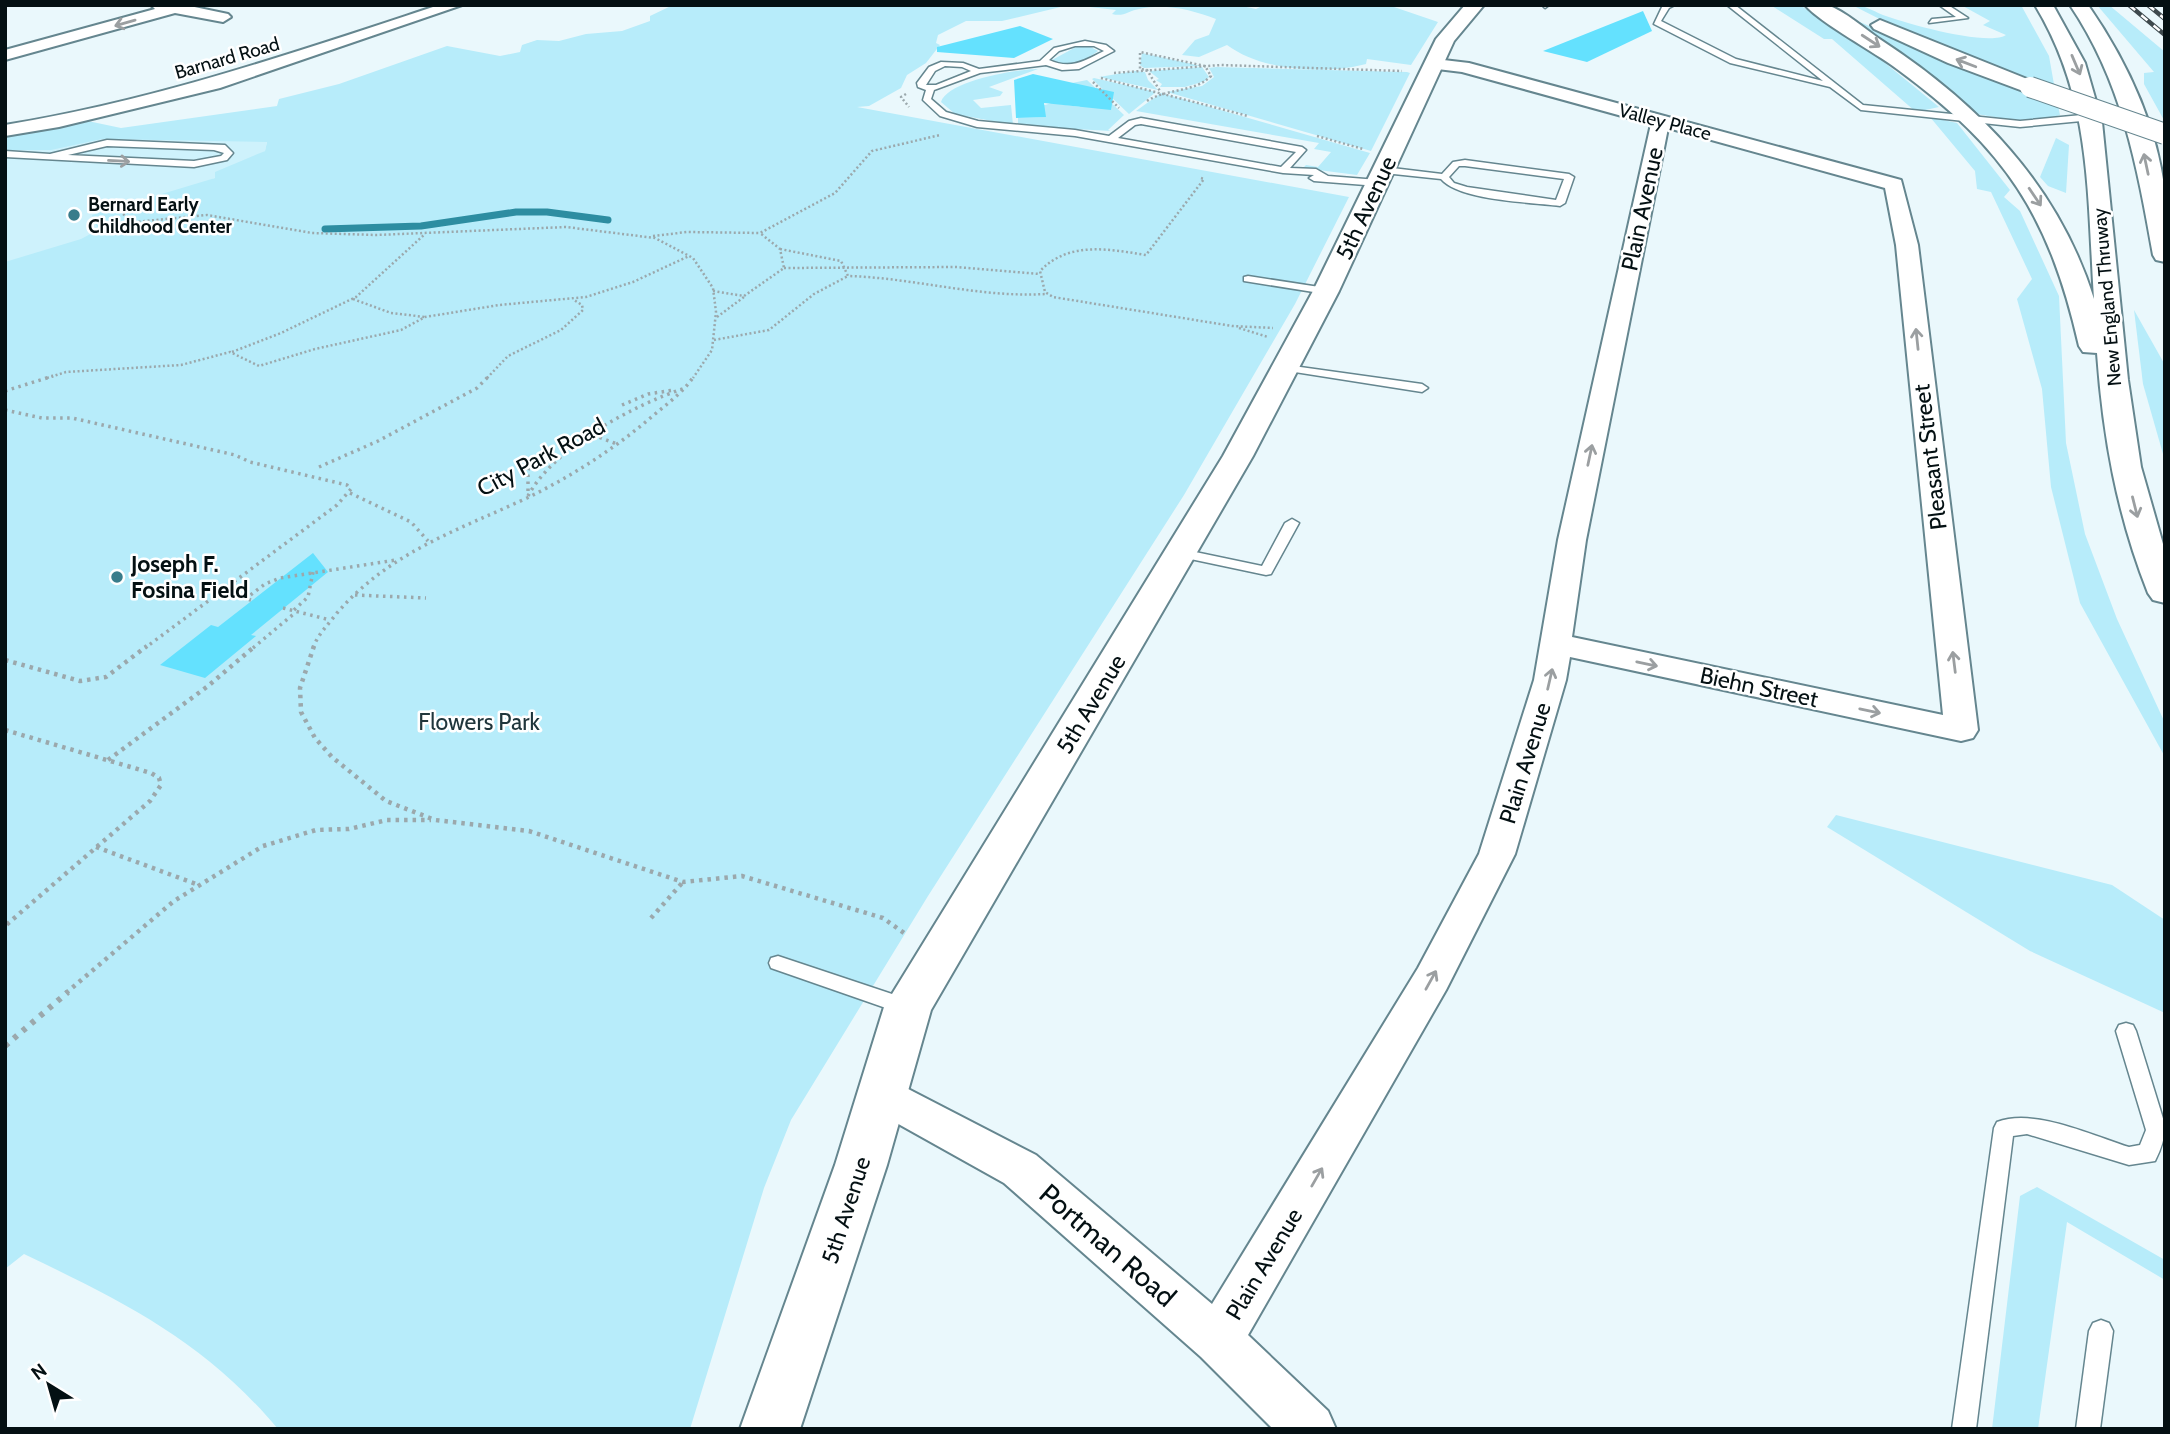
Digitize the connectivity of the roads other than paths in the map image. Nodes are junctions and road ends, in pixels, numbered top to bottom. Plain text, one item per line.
1 (455, 5) edge
2 (1475, 5) edge
3 (1730, 5) edge
4 (1814, 5) edge
5 (1841, 5) edge
6 (1942, 5) edge
7 (2043, 5) edge
8 (2079, 5) edge
9 (1667, 6) edge
10 (166, 7) edge
11 (400, 9) dead end
12 (424, 15) junction
13 (223, 17) dead end
14 (1932, 21) dead end
15 (5, 55) edge
16 (1047, 63) junction
17 (1424, 68) junction
18 (978, 71) junction
19 (1834, 86) junction
20 (930, 90) junction
21 (2092, 117) junction
22 (1971, 119) junction
23 (1660, 122) junction
24 (5, 131) edge
25 (2165, 134) edge
26 (1111, 139) junction
27 (5, 154) edge
28 (51, 156) junction
29 (1286, 171) junction
30 (1381, 177) junction
31 (1444, 177) junction
32 (1894, 184) joint
33 (2165, 255) edge
34 (1248, 279) dead end
35 (1326, 291) junction
36 (1282, 354) junction
37 (1422, 388) dead end
38 (2125, 469) junction
39 (1292, 523) dead end
40 (1181, 553) junction
41 (2165, 593) edge
42 (1557, 644) junction
43 (1961, 730) joint
44 (778, 963) dead end
45 (908, 1007) junction
46 (2126, 1031) dead end
47 (883, 1094) junction
48 (2101, 1331) dead end
49 (1218, 1340) junction
50 (770, 1429) edge
51 (1310, 1429) edge
52 (1964, 1429) edge
53 (2088, 1429) edge

1 - 12 street, Barnard Road
2 - 17 main road, 5th Avenue
3 - 19 lane
4 -> 22 main road
25 -> 5 main road, bridge
6 - 14 lane
7 -> 21 main road, New England Thruway
33 -> 8 main road
9 - 19 lane
10 - 13 street
10 -> 15 street
11 - 12 street
12 - 24 street, Barnard Road
16 - 16 lane
16 - 18 lane
17 - 23 street, Valley Place
17 - 30 main road, 5th Avenue
18 - 20 lane
18 - 20 lane
19 - 22 lane
20 - 26 lane
21 - 22 lane
21 - 38 main road, New England Thruway
22 -> 38 main road
23 - 32 street, Valley Place
42 -> 23 street, Plain Avenue
26 - 29 lane
26 - 29 lane
27 - 28 lane
28 -> 28 lane
29 - 30 lane
30 - 31 lane
30 - 35 main road, 5th Avenue
31 - 31 lane
43 -> 32 street, Pleasant Street
34 - 35 lane
35 - 36 main road, 5th Avenue
36 - 37 lane
36 - 40 main road, 5th Avenue
38 -> 41 main road, New England Thruway
39 - 40 lane
40 - 45 main road, 5th Avenue
42 -> 43 street, Biehn Street
49 -> 42 street, Plain Avenue
44 - 45 lane
45 - 47 main road, 5th Avenue
46 - 52 lane
47 - 49 street, Portman Road
47 - 50 main road, 5th Avenue
48 - 53 lane
49 - 51 street, Portman Road

